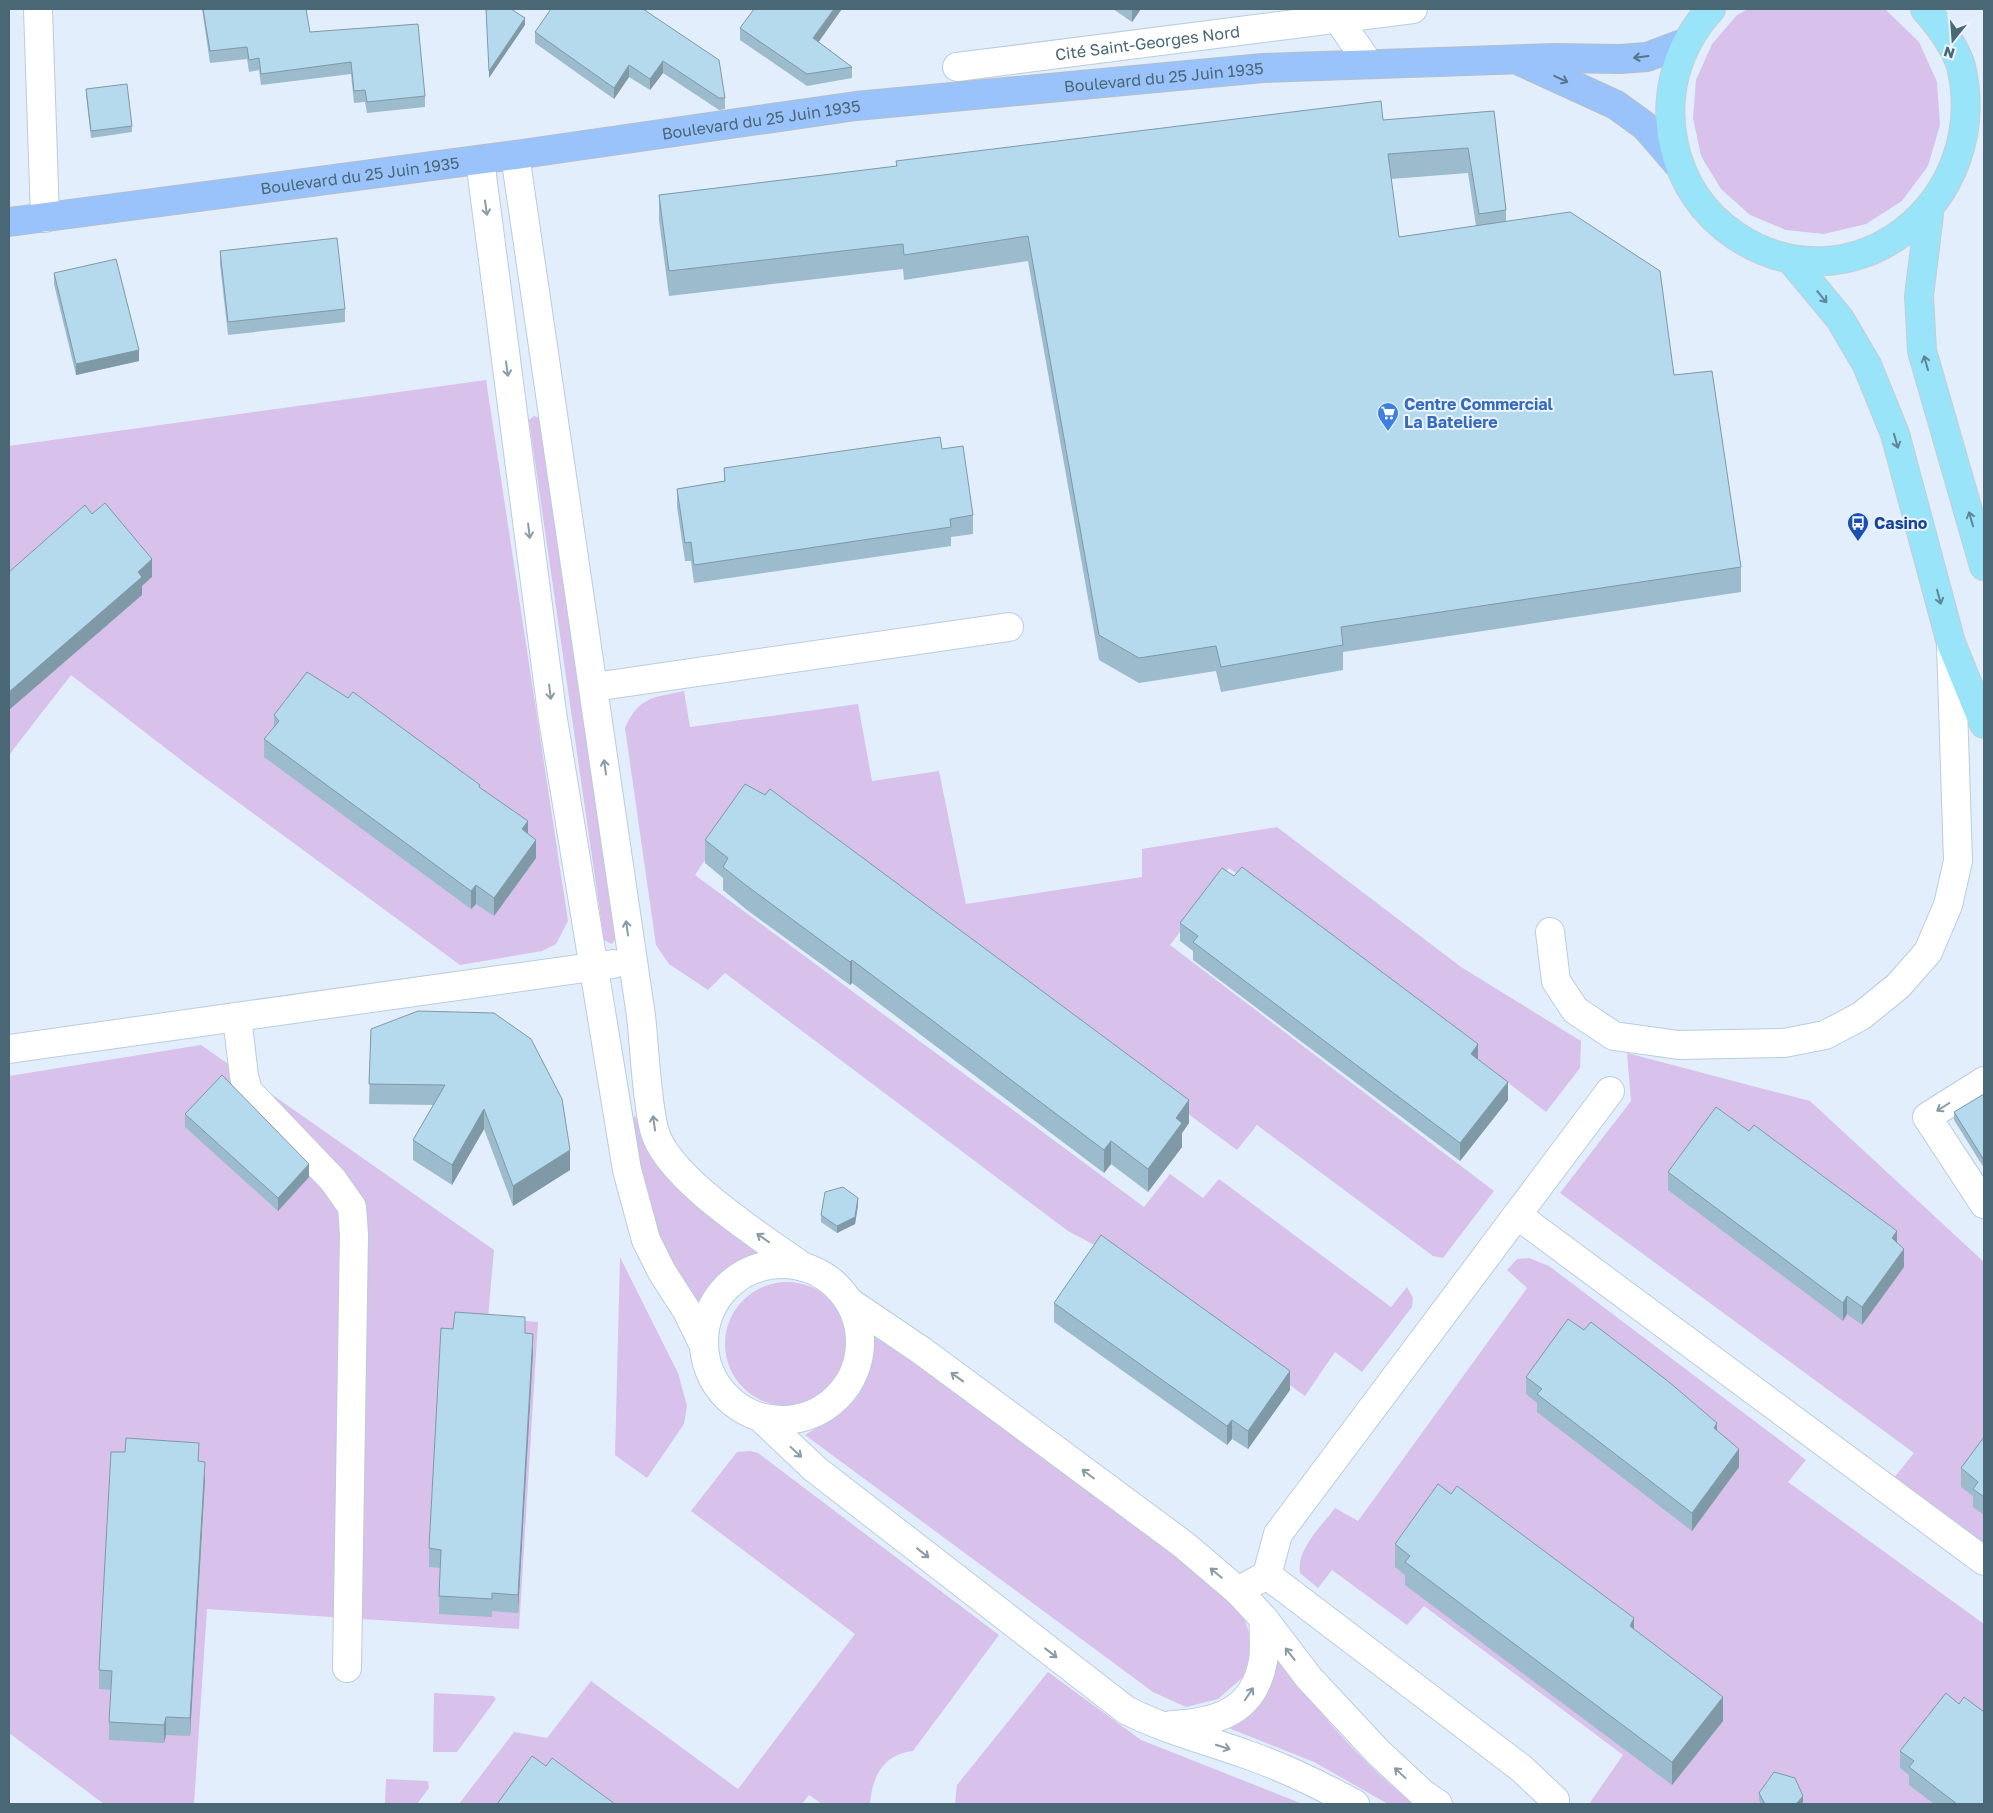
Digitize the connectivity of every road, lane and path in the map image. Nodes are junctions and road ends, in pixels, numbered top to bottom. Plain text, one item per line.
1 (38, 9) edge
2 (1413, 9) edge
3 (1711, 9) edge
4 (1925, 9) edge
5 (1335, 14) edge
6 (1940, 20) edge
7 (1686, 42) junction
8 (1516, 59) junction
9 (1369, 64) junction
10 (957, 67) dead end
11 (516, 155) junction
12 (480, 160) junction
13 (1677, 163) junction
14 (1929, 215) junction
15 (45, 218) junction
16 (9, 222) edge
17 (1791, 260) junction
18 (1984, 566) edge
19 (1009, 626) dead end
20 (1951, 643) junction
21 (594, 688) junction
22 (1984, 724) edge
23 (1550, 932) dead end
24 (632, 962) junction
25 (595, 967) junction
26 (237, 1017) junction
27 (9, 1049) edge
28 (1984, 1081) edge
29 (1610, 1091) dead end
30 (1984, 1204) edge
31 (1517, 1215) junction
32 (802, 1266) junction
33 (851, 1303) junction
34 (703, 1344) junction
35 (761, 1418) junction
36 (1984, 1561) edge
37 (1267, 1575) junction
38 (1238, 1591) junction
39 (1264, 1619) junction
40 (347, 1668) dead end
41 (1158, 1726) junction
42 (1355, 1804) edge
43 (1438, 1804) edge
44 (1555, 1804) edge

1 - 15 street
2 - 5 street, Cité Saint-Georges Nord
3 - 7 highway
4 - 6 highway
5 - 9 street
5 - 10 street, Cité Saint-Georges Nord
6 - 14 highway
7 -> 8 main road, Boulevard du 25 Juin 1935
7 - 13 highway
8 - 9 main road, Boulevard du 25 Juin 1935
8 -> 13 main road
9 - 11 main road, Boulevard du 25 Juin 1935
11 - 12 main road, Boulevard du 25 Juin 1935
11 - 21 street
12 - 15 main road, Boulevard du 25 Juin 1935
12 -> 25 street
13 - 17 highway
14 - 17 highway
18 -> 14 highway
15 - 16 main road, Boulevard du 25 Juin 1935
17 -> 20 highway
19 - 21 street
20 - 22 highway
20 - 23 street
24 -> 21 street
24 - 25 street
32 -> 24 street
25 - 26 street
25 - 34 street
26 - 27 street
26 - 40 street
28 -> 30 street
29 - 31 street
31 - 36 street
31 - 37 street
32 - 33 street
32 - 34 street
33 - 35 street
38 -> 33 street
34 - 35 street
35 -> 41 street
37 - 38 street
37 - 44 street
38 - 39 street
41 -> 39 street
43 -> 39 street
41 -> 42 street

